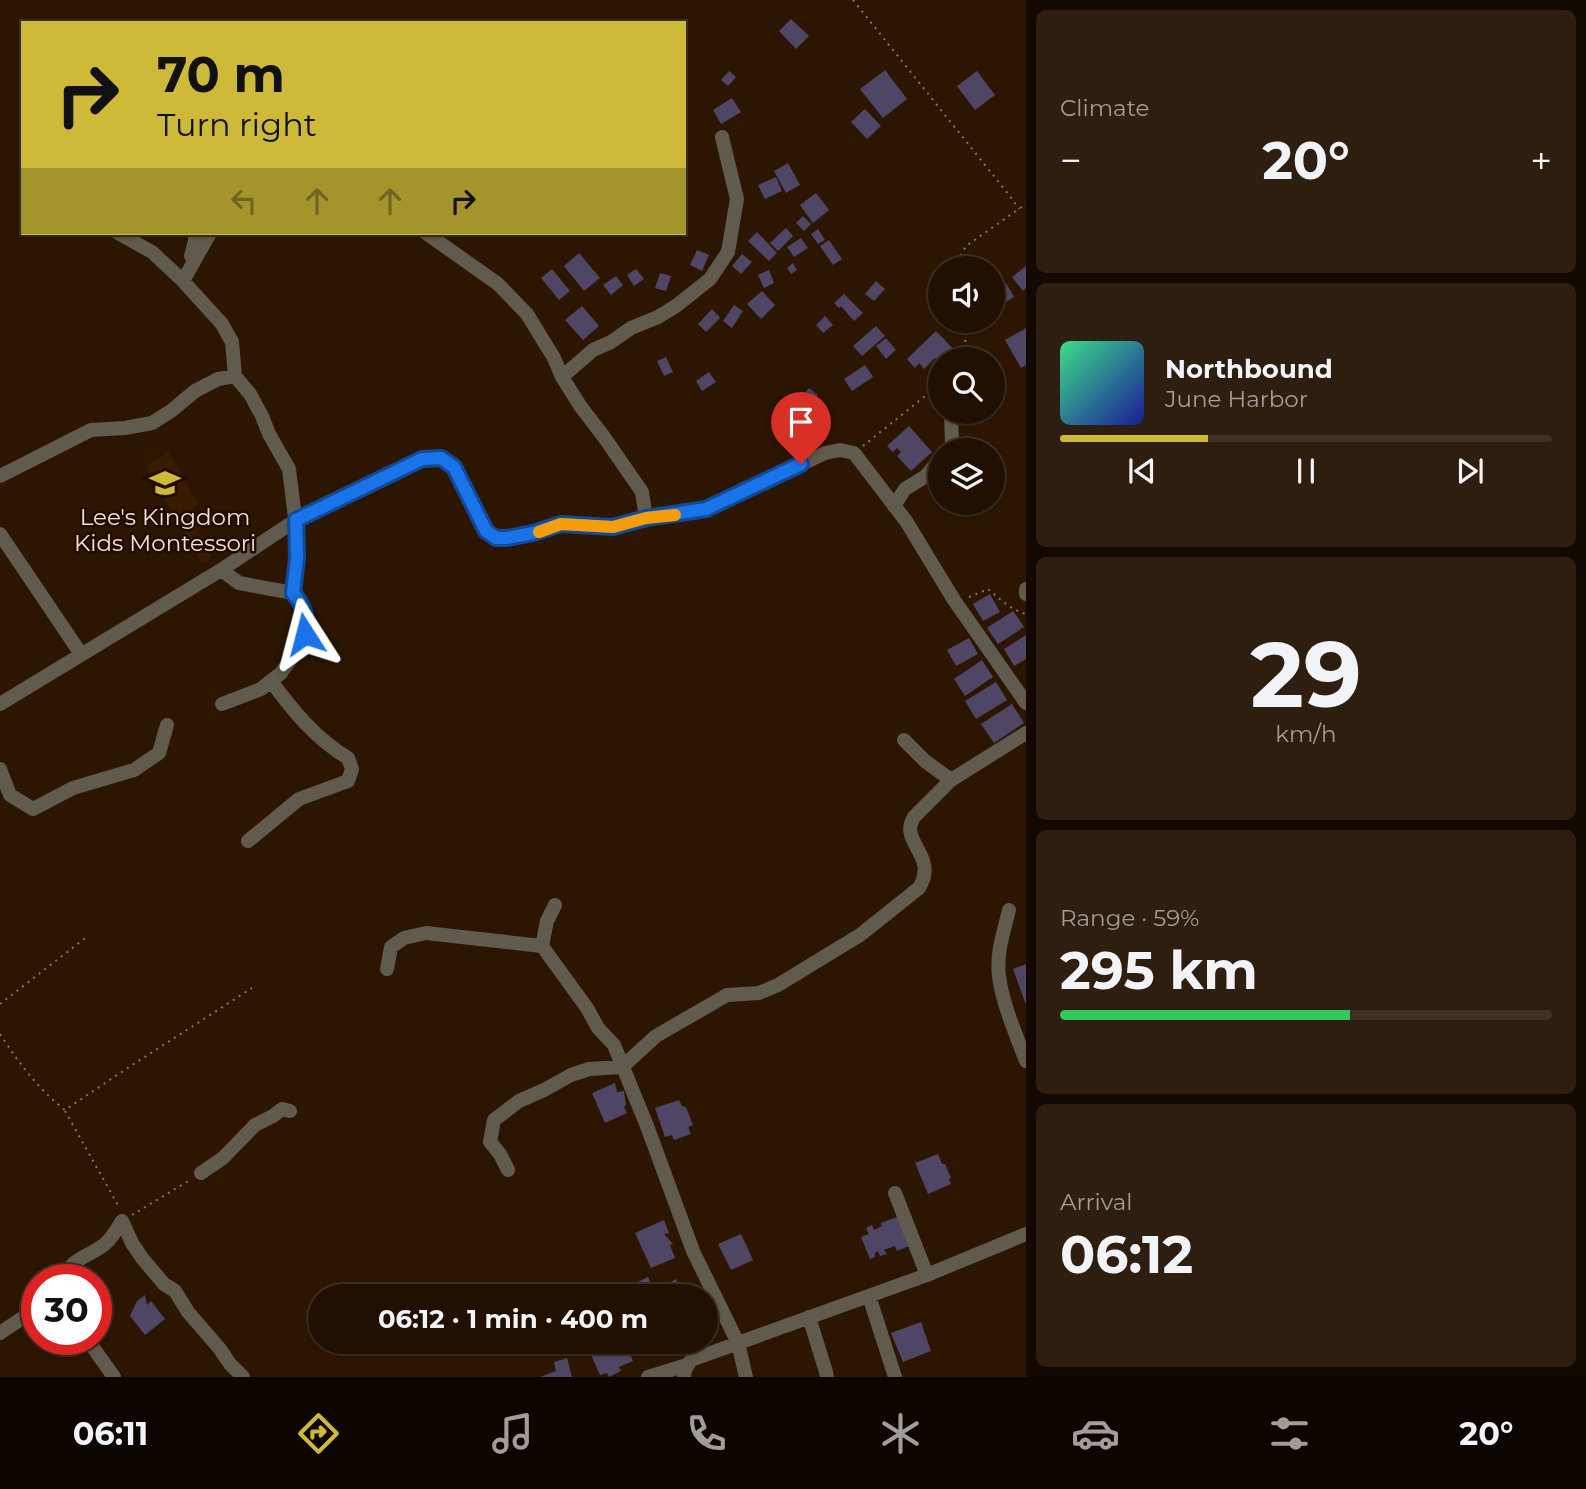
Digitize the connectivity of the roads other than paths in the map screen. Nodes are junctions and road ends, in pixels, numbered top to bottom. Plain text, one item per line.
1 (722, 137) dead end
2 (122, 235) edge
3 (195, 235) edge
4 (209, 235) edge
5 (429, 235) edge
6 (183, 281) junction
7 (235, 376) junction
8 (562, 377) junction
9 (928, 473) edge
10 (0, 476) edge
11 (894, 506) junction
12 (646, 518) junction
13 (296, 520) junction
14 (0, 534) edge
15 (221, 570) junction
16 (1026, 589) edge
17 (293, 593) junction
18 (1026, 594) edge
19 (81, 654) junction
20 (271, 681) junction
21 (1026, 703) edge
22 (0, 704) edge
23 (222, 704) dead end
24 (167, 725) dead end
25 (1026, 733) edge
26 (904, 740) dead end
27 (0, 769) edge
28 (951, 780) junction
29 (248, 841) dead end
30 (555, 905) dead end
31 (1009, 909) dead end
32 (542, 946) junction
33 (387, 969) dead end
34 (1026, 1061) edge
35 (622, 1067) junction
36 (290, 1111) dead end
37 (508, 1170) dead end
38 (201, 1173) road end
39 (895, 1194) dead end
40 (1026, 1234) edge
41 (72, 1264) edge
42 (927, 1275) junction
43 (869, 1296) junction
44 (809, 1317) junction
45 (21, 1319) edge
46 (0, 1333) edge
47 (738, 1343) junction
48 (98, 1355) edge
49 (686, 1371) edge
50 (114, 1377) edge
51 (243, 1377) edge
52 (648, 1377) edge
53 (746, 1377) edge
54 (827, 1377) edge
55 (895, 1377) edge

1 - 8 street
2 - 6 street
3 - 6 street
4 - 6 street
5 - 8 street
6 - 7 street
7 - 10 street
7 - 13 street
8 - 12 street
9 - 11 street
11 - 12 street
11 - 21 street
12 - 13 street
13 - 15 street
13 - 17 street
14 - 19 street
15 - 17 street
15 - 19 street
16 - 18 street
17 - 20 street
19 - 22 street
20 - 23 street
20 - 29 street
24 - 27 street
25 - 28 street
26 - 28 street
28 - 35 street
30 - 32 street
31 - 34 street
32 - 33 street
32 - 35 street
35 - 37 street
35 - 47 street
36 - 38 street
39 - 42 street
40 - 42 street
41 - 51 street
42 - 43 street
43 - 44 street
43 - 55 street
44 - 47 street
44 - 54 street
45 - 46 street
47 - 49 street
47 - 53 street
48 - 50 street
49 - 52 street

